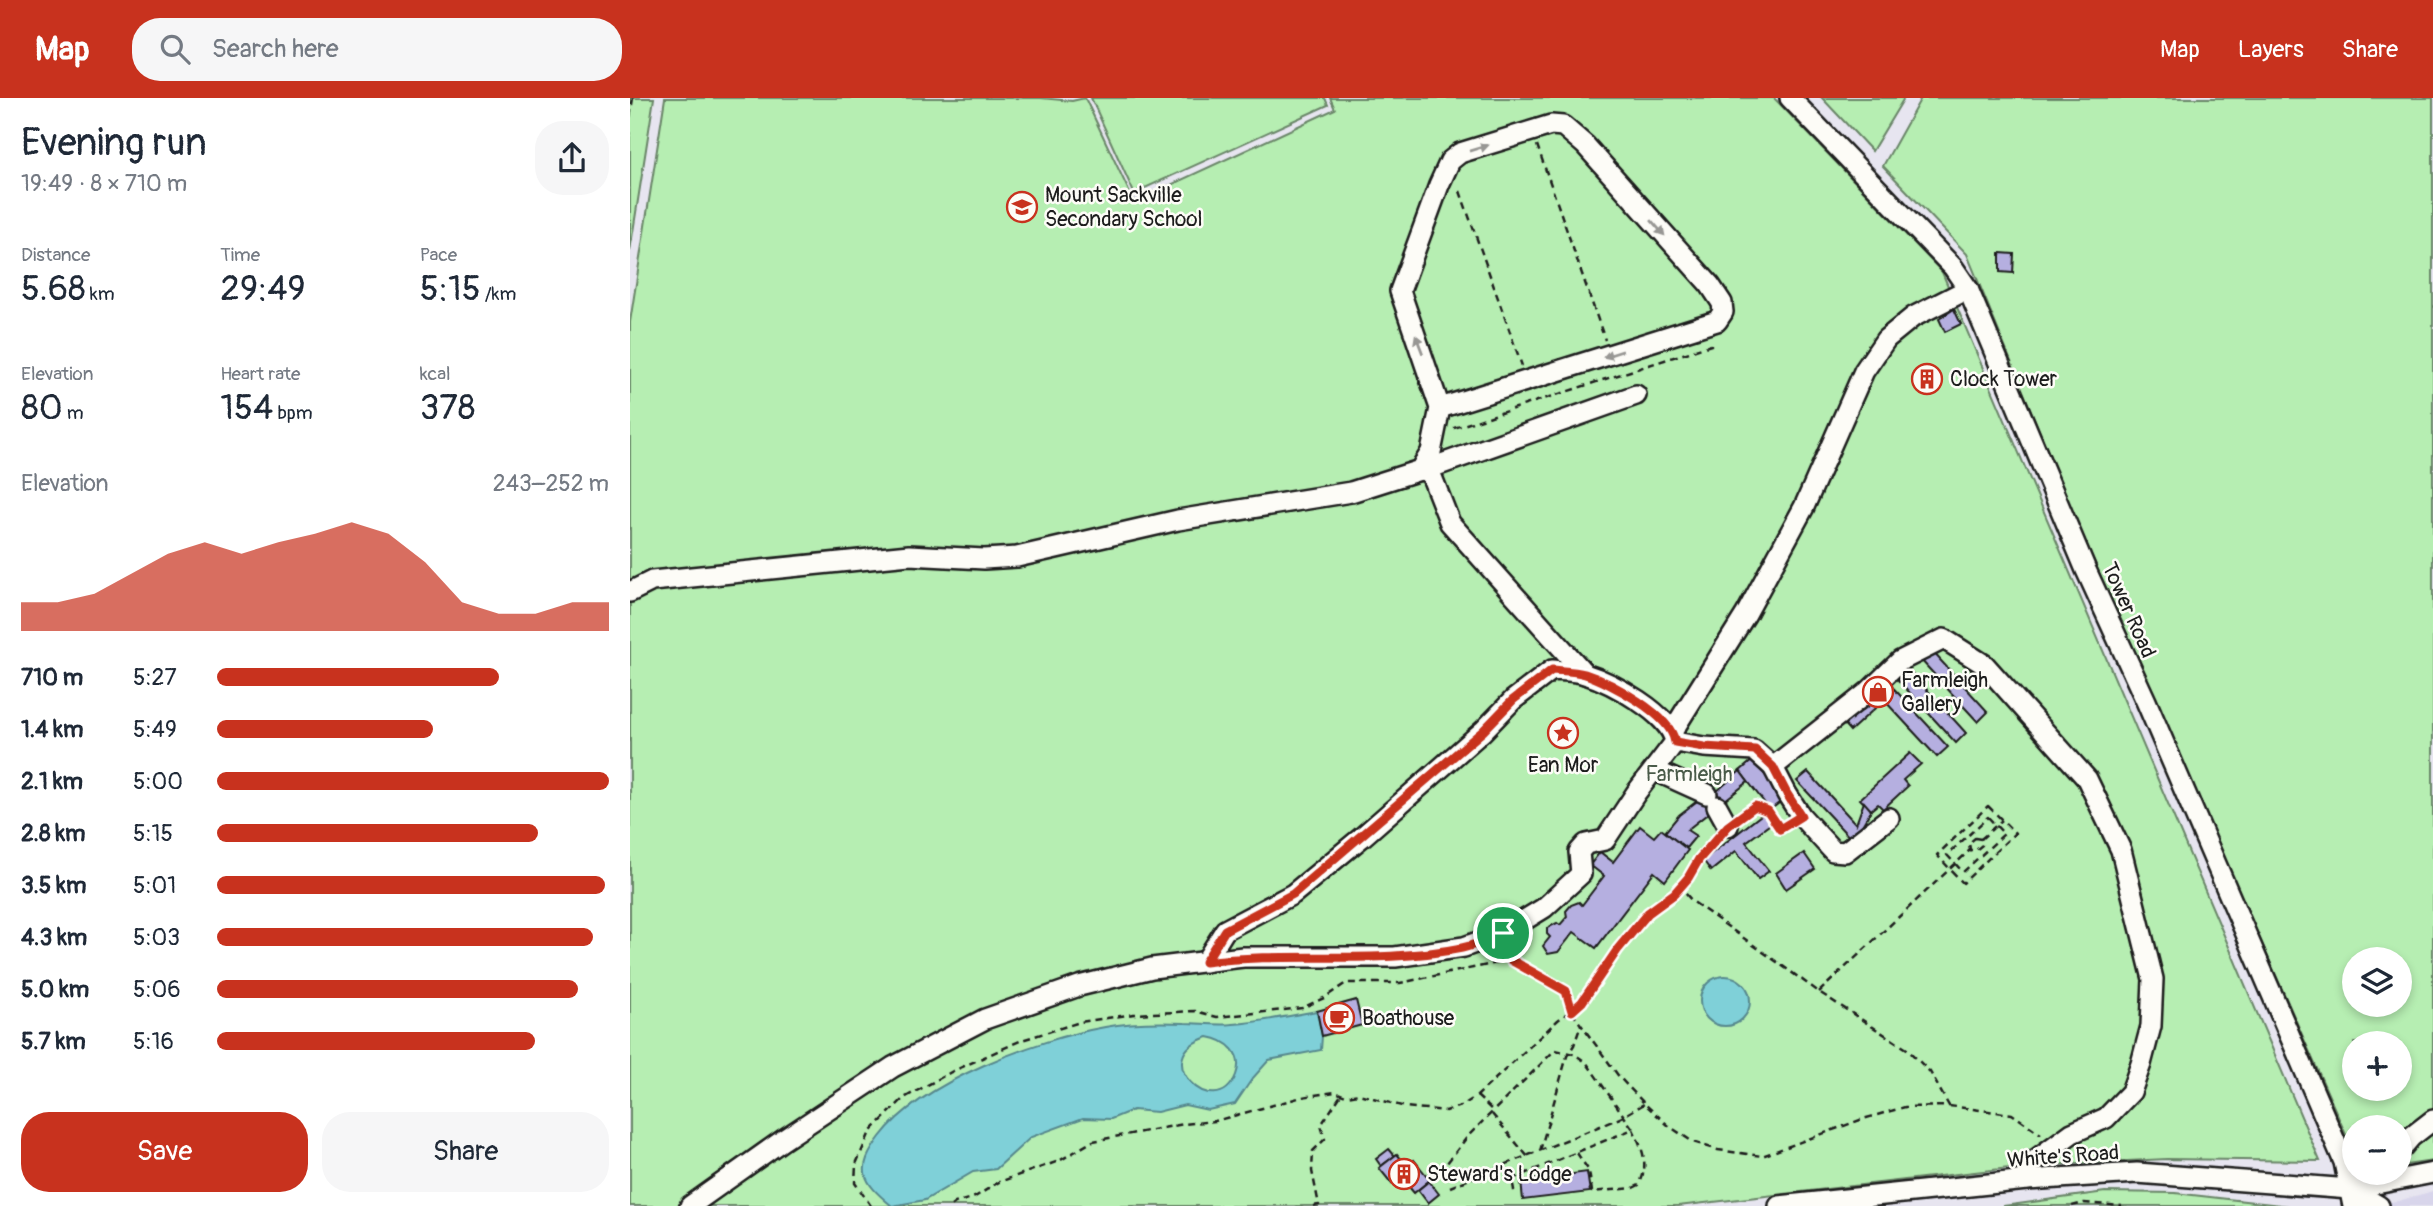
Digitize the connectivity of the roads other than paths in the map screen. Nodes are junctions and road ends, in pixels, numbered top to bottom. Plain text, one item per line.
1 (1790, 98) edge
2 (1968, 289) junction
3 (1636, 395) dead end
4 (1440, 408) junction
5 (1422, 466) junction
6 (630, 592) edge
7 (1585, 674) junction
8 (1673, 737) junction
9 (1773, 767) junction
10 (1654, 770) junction
11 (1889, 818) dead end
12 (1728, 826) road end
13 (1205, 962) junction
14 (2433, 1120) edge
15 (2412, 1136) edge
16 (2433, 1173) edge
17 (2027, 1180) junction
18 (2367, 1185) edge
19 (2351, 1197) edge
20 (690, 1206) edge
21 (1779, 1206) edge
22 (2379, 1206) edge

1 - 2 street, Tower Road
2 - 8 street
2 - 19 street, Tower Road
3 - 5 street
4 -> 4 street
4 - 5 street
5 - 6 street
5 - 7 street
7 - 8 street
7 - 13 street
8 - 9 street
8 - 10 street
9 - 11 street
9 - 17 street
10 - 12 street
10 - 13 street
13 - 20 street
14 - 15 street
16 - 19 street
17 - 19 street, White's Road
17 - 21 street, White's Road
18 - 19 street
19 - 22 street

